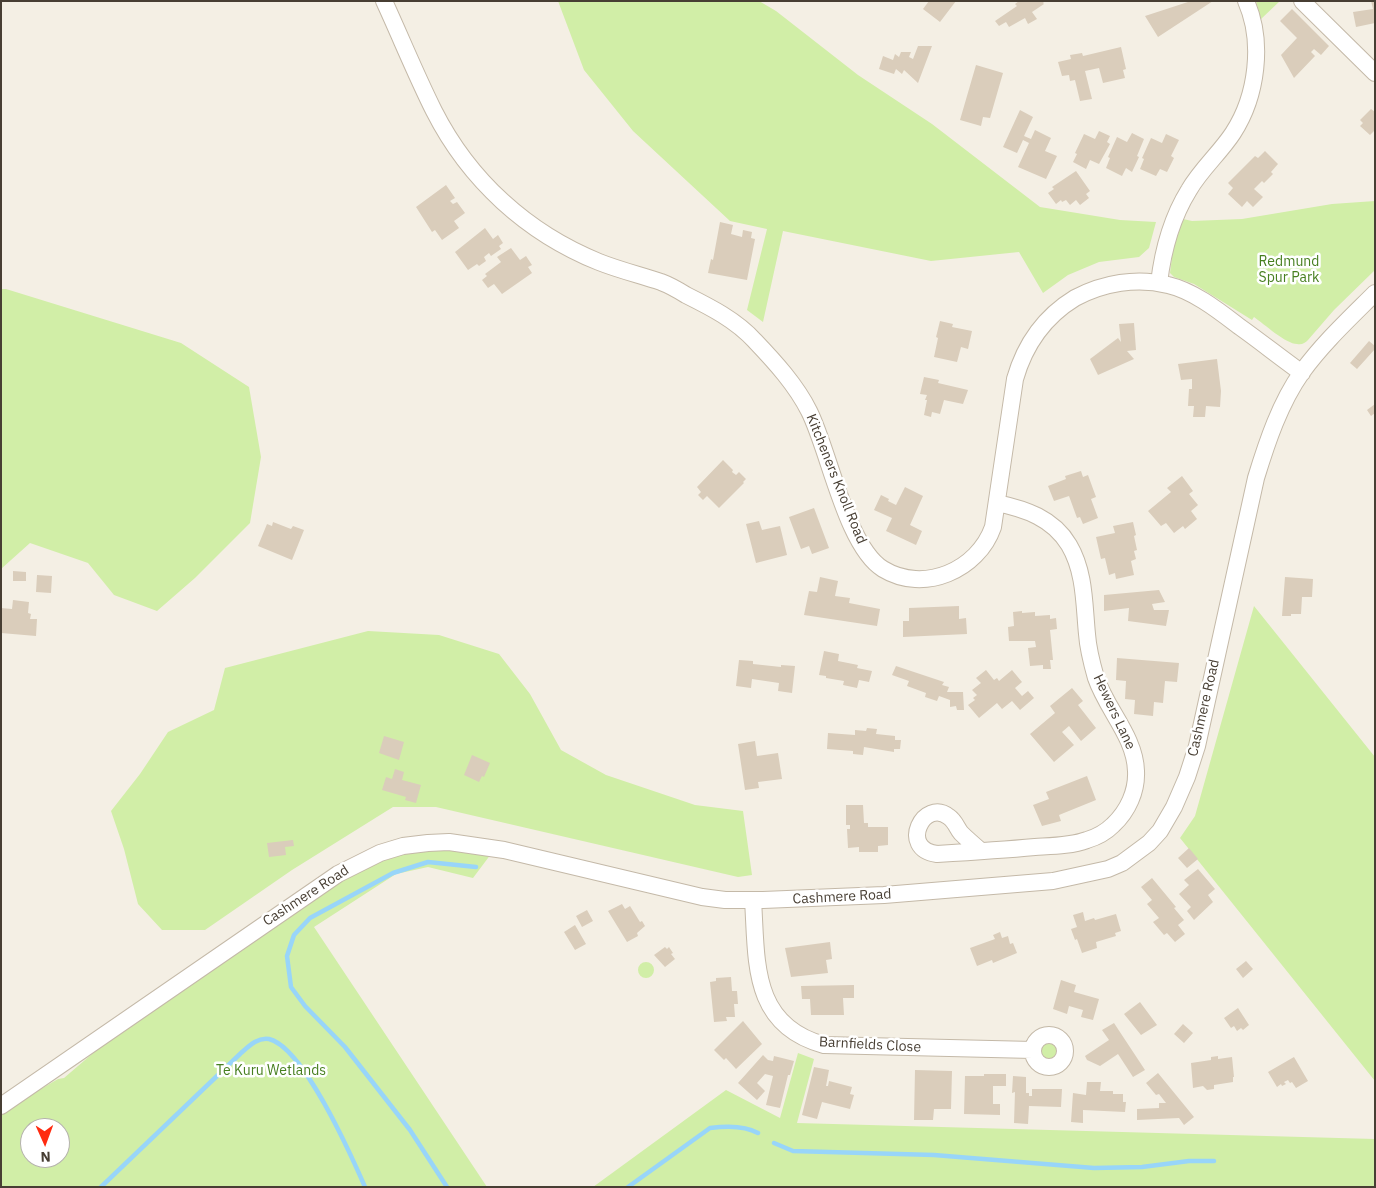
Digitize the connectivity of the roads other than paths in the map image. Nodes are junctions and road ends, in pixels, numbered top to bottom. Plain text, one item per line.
1 (384, 1) edge
2 (1246, 1) edge
3 (1302, 1) edge
4 (1375, 73) edge
5 (1159, 283) junction
6 (1375, 293) edge
7 (1302, 373) junction
8 (997, 503) junction
9 (981, 851) dead end
10 (753, 900) junction
11 (1033, 1050) dead end
12 (1, 1106) edge

1 - 8 street, Kitcheners Knoll Road
2 - 5 street
3 - 4 street
5 - 7 street, Kitcheners Knoll Road
5 - 8 street, Kitcheners Knoll Road
6 - 7 street, Cashmere Road
7 - 10 street, Cashmere Road
8 - 9 street, Hewers Lane
10 - 11 street, Barnfields Close
10 - 12 street, Cashmere Road

